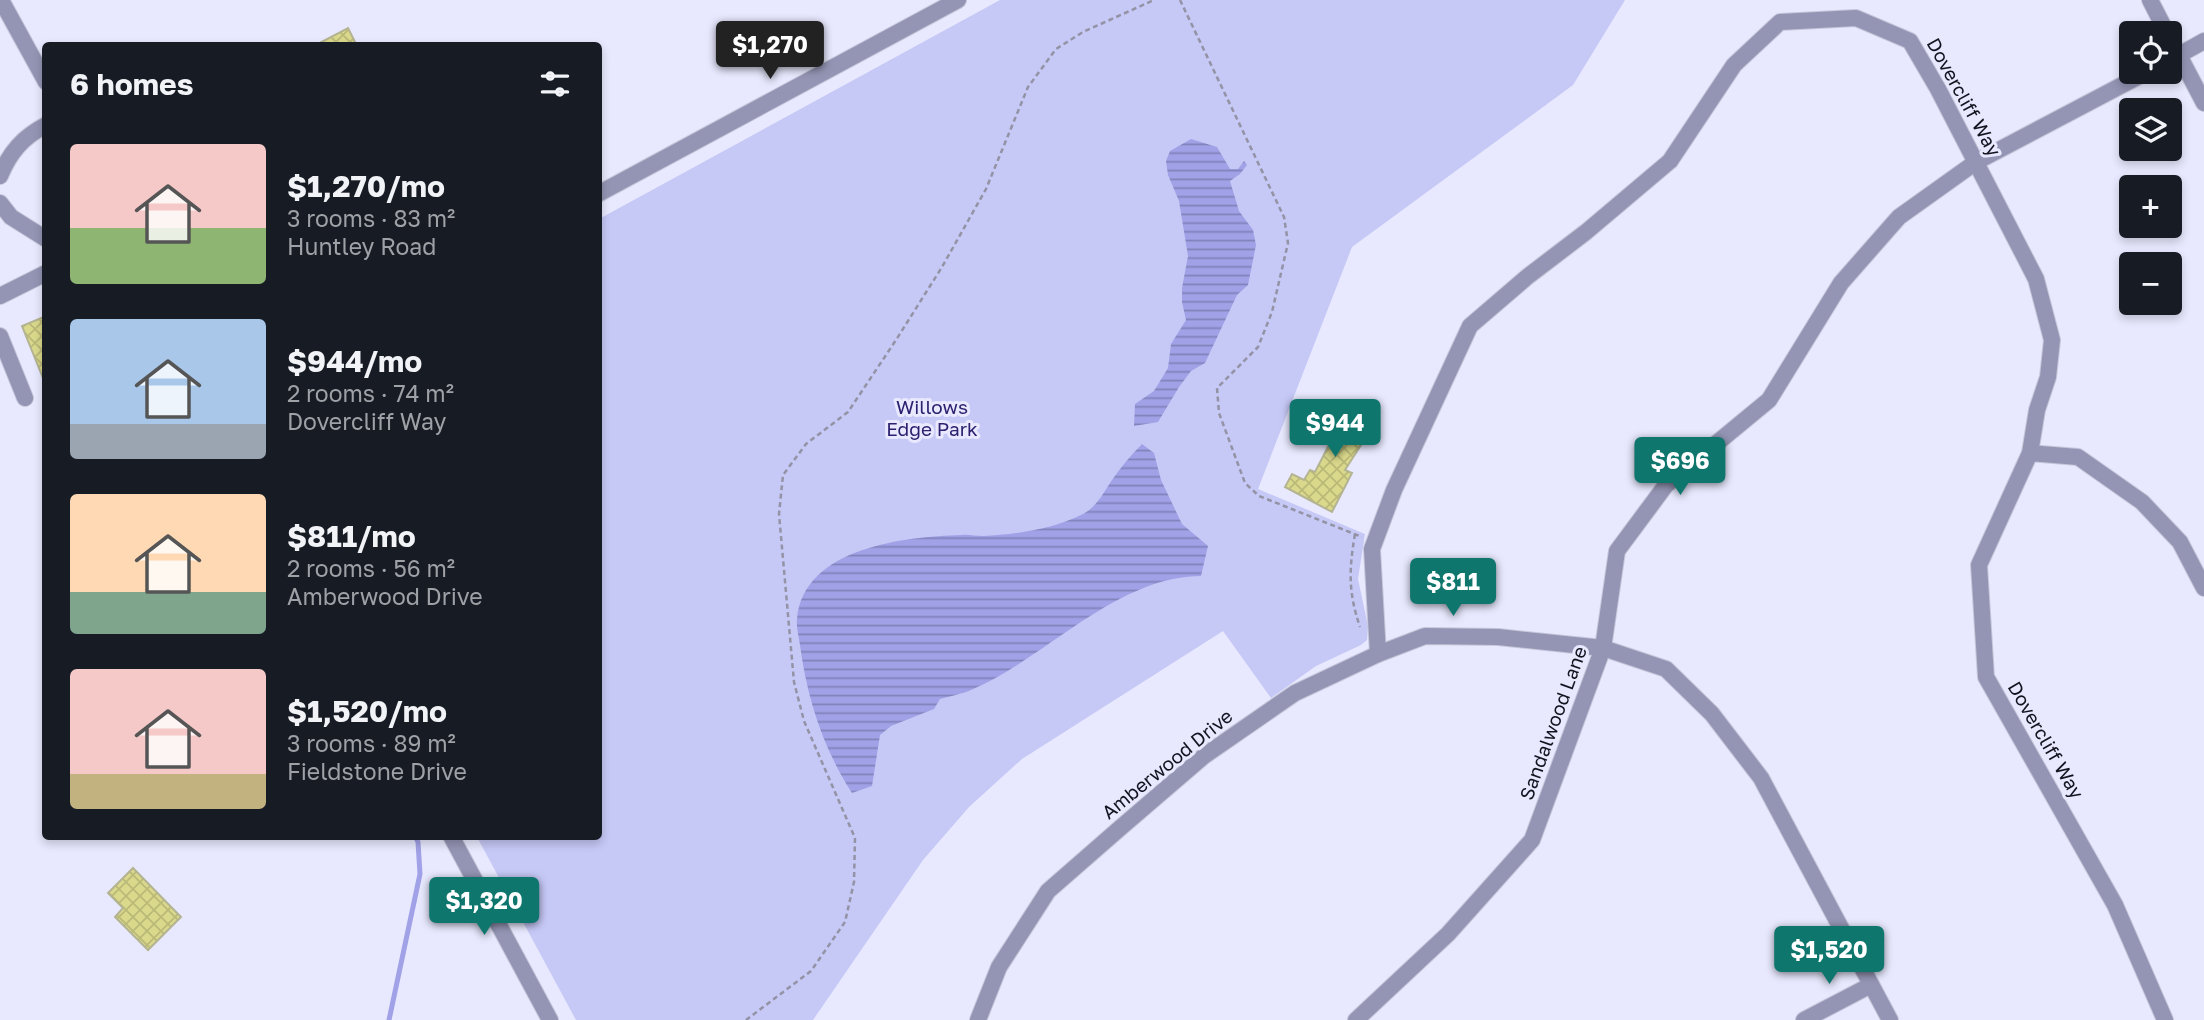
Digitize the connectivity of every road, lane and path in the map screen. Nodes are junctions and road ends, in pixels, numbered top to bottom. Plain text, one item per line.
1 (1, 0) edge
2 (958, 0) edge
3 (1154, 0) edge
4 (1180, 0) edge
5 (2150, 0) edge
6 (2161, 21) edge
7 (2204, 41) edge
8 (2182, 53) edge
9 (2182, 69) edge
10 (42, 75) edge
11 (2124, 84) edge
12 (2204, 103) edge
13 (42, 128) edge
14 (1976, 162) junction
15 (0, 176) edge
16 (602, 192) edge
17 (0, 202) edge
18 (42, 236) edge
19 (42, 275) edge
20 (0, 296) edge
21 (0, 336) edge
22 (26, 398) dead end
23 (2030, 453) junction
24 (1355, 534) junction
25 (1374, 541) junction
26 (2204, 588) edge
27 (1361, 632) dead end
28 (1603, 648) junction
29 (1378, 654) junction
30 (453, 840) edge
31 (1871, 985) junction
32 (550, 1020) edge
33 (746, 1020) edge
34 (978, 1020) edge
35 (1356, 1020) edge
36 (1804, 1020) edge
37 (1890, 1020) edge
38 (2165, 1020) edge

1 - 10 street
2 - 16 street
3 - 33 path
4 - 24 path
5 - 6 street
7 - 8 street
9 - 12 street
11 - 14 street, Sandalwood Lane
13 - 15 street
14 - 23 street, Dovercliff Way
14 - 25 street, Dovercliff Way
14 - 28 street, Sandalwood Lane
17 - 18 street
19 - 20 street
21 - 22 street
23 - 26 street
23 - 38 street, Dovercliff Way
24 - 25 path
24 - 27 path
25 - 29 street, Dovercliff Way
28 - 29 street, Amberwood Drive
28 - 31 street, Amberwood Drive
28 - 35 street, Sandalwood Lane
29 - 34 street, Amberwood Drive
30 - 32 street
31 - 36 street
31 - 37 street, Amberwood Drive

